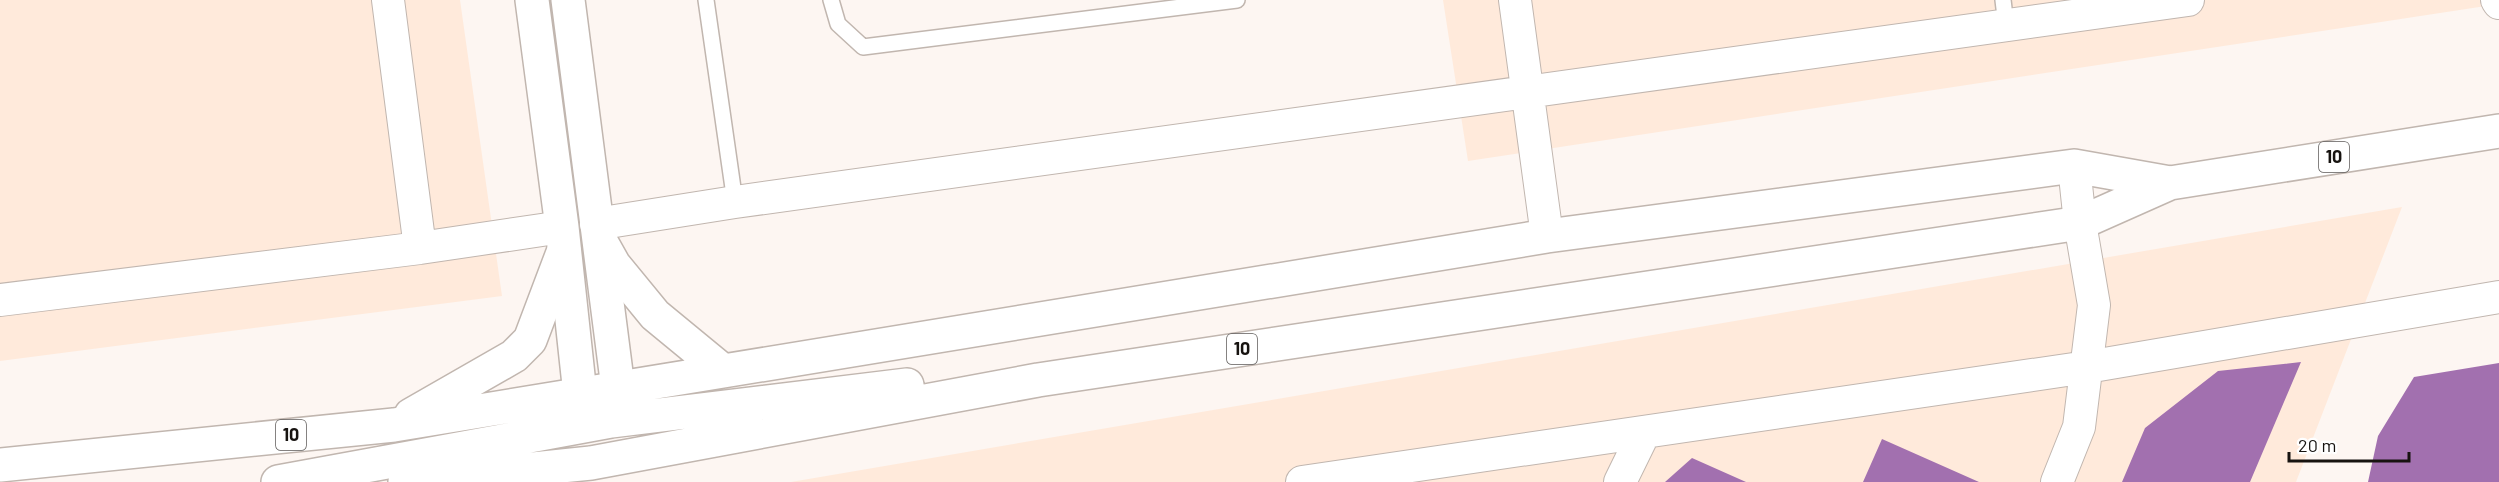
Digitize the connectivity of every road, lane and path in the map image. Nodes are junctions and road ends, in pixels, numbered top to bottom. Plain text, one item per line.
1 (388, 0) edge
2 (532, 0) edge
3 (568, 0) edge
4 (706, 0) edge
5 (831, 0) edge
6 (1237, 0) edge
7 (1515, 0) edge
8 (2188, 0) edge
9 (2005, 13) edge
10 (1528, 92) junction
11 (2499, 131) edge
12 (2074, 166) junction
13 (2170, 183) junction
14 (735, 202) junction
15 (2080, 223) junction
16 (598, 232) junction
17 (1547, 236) junction
18 (563, 239) junction
19 (420, 248) junction
20 (2499, 297) edge
21 (0, 300) edge
22 (2087, 367) junction
23 (723, 371) junction
24 (1038, 380) junction
25 (618, 388) junction
26 (580, 394) junction
27 (611, 421) junction
28 (394, 425) junction
29 (1644, 432) junction
30 (0, 465) edge
31 (1344, 480) edge
32 (278, 482) edge
33 (405, 482) edge
34 (1302, 482) edge
35 (1620, 482) edge
36 (2057, 482) edge

1 - 19 street
2 - 18 main road
3 - 16 main road
4 - 14 lane
5 - 6 lane
7 - 10 street
8 - 9 street
9 - 10 street
10 - 14 street
10 - 17 street
11 - 13 main road, 10
12 - 13 main road, 10
12 - 15 street
12 - 17 main road, 10
13 - 15 main road, 10
14 - 16 street
15 - 22 street
15 - 24 main road, 10
16 - 23 main road
16 - 25 main road
17 - 23 main road, 10
18 - 19 street
18 - 26 main road
18 - 28 main road
19 - 21 street
20 - 22 street
22 - 29 street
22 - 36 street
23 - 25 main road, 10
24 - 27 main road
24 - 33 main road, 10
25 - 26 main road, 10
25 - 27 main road
26 - 27 main road
26 - 28 main road, 10
27 - 32 main road
28 - 30 main road, 10
29 - 31 street
29 - 35 street
31 - 34 street

